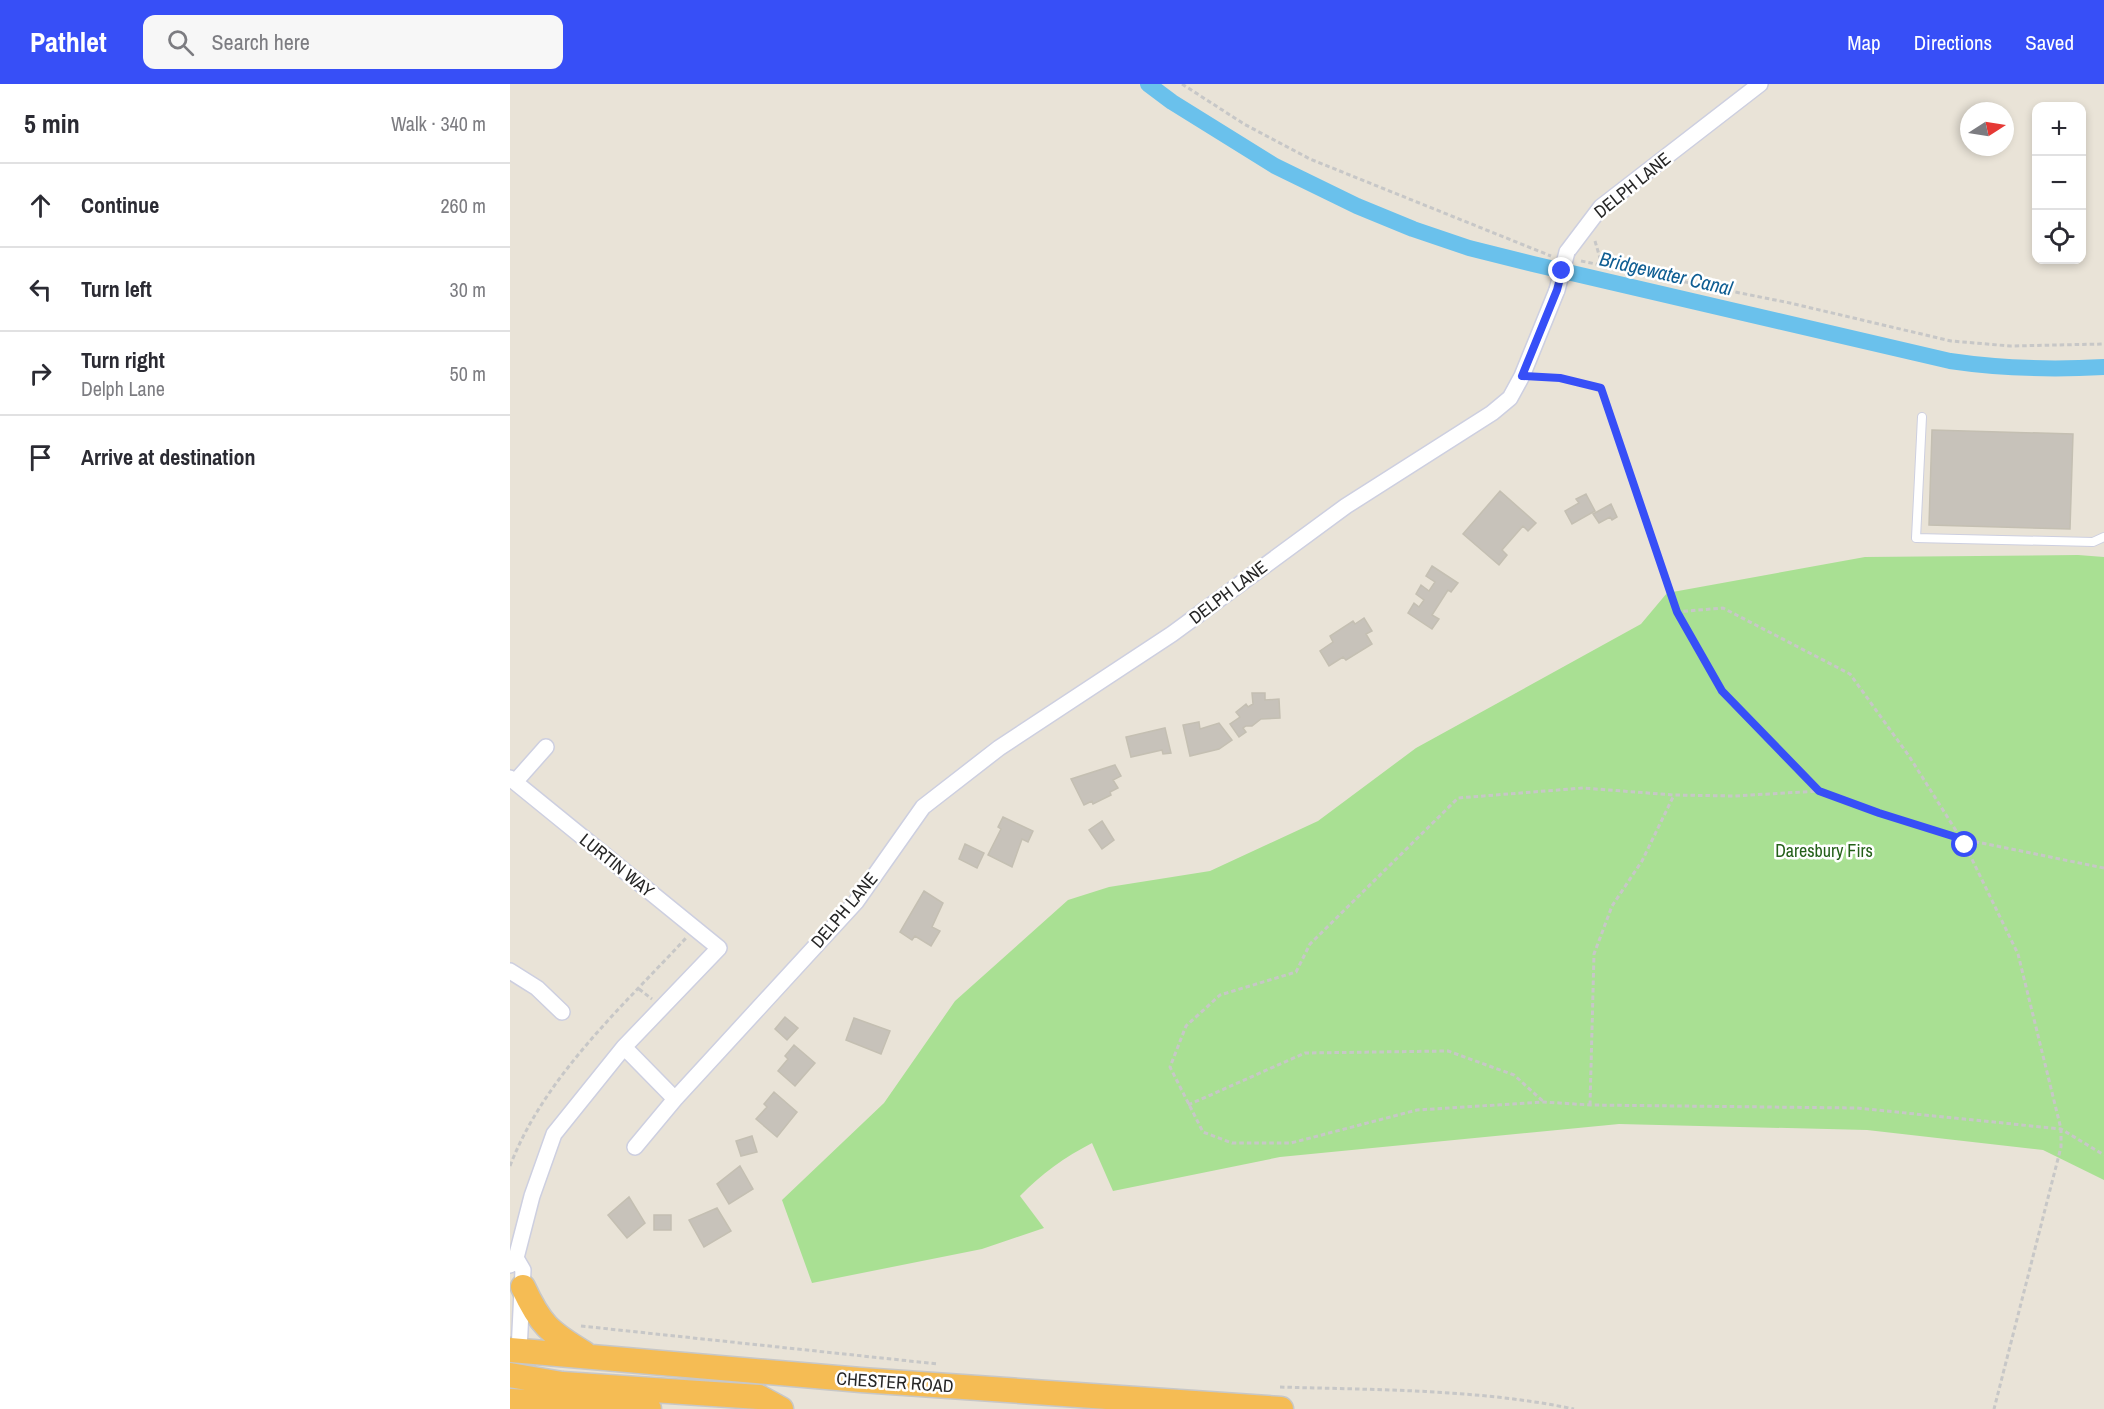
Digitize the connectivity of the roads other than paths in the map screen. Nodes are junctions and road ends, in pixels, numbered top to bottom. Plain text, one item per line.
1 (1760, 84) edge
2 (1922, 417) dead end
3 (2104, 537) edge
4 (546, 747) dead end
5 (512, 780) edge
6 (510, 971) edge
7 (562, 1012) dead end
8 (624, 1047) junction
9 (675, 1098) junction
10 (635, 1146) dead end
11 (513, 1261) edge
12 (523, 1287) junction
13 (515, 1350) edge
14 (588, 1356) junction
15 (513, 1375) edge
16 (1280, 1398) edge
17 (510, 1401) edge
18 (649, 1409) edge
19 (781, 1409) edge

1 - 9 street, DELPH LANE, bridge
2 - 3 lane
4 - 5 street, LURTIN WAY
5 - 8 street, LURTIN WAY
6 - 7 street
8 - 9 street
8 - 11 street
9 - 10 street, DELPH LANE
11 - 12 street
12 - 13 street
12 - 14 highway
13 - 14 highway, CHESTER ROAD
14 - 16 highway, CHESTER ROAD
15 - 19 highway
17 - 18 highway

